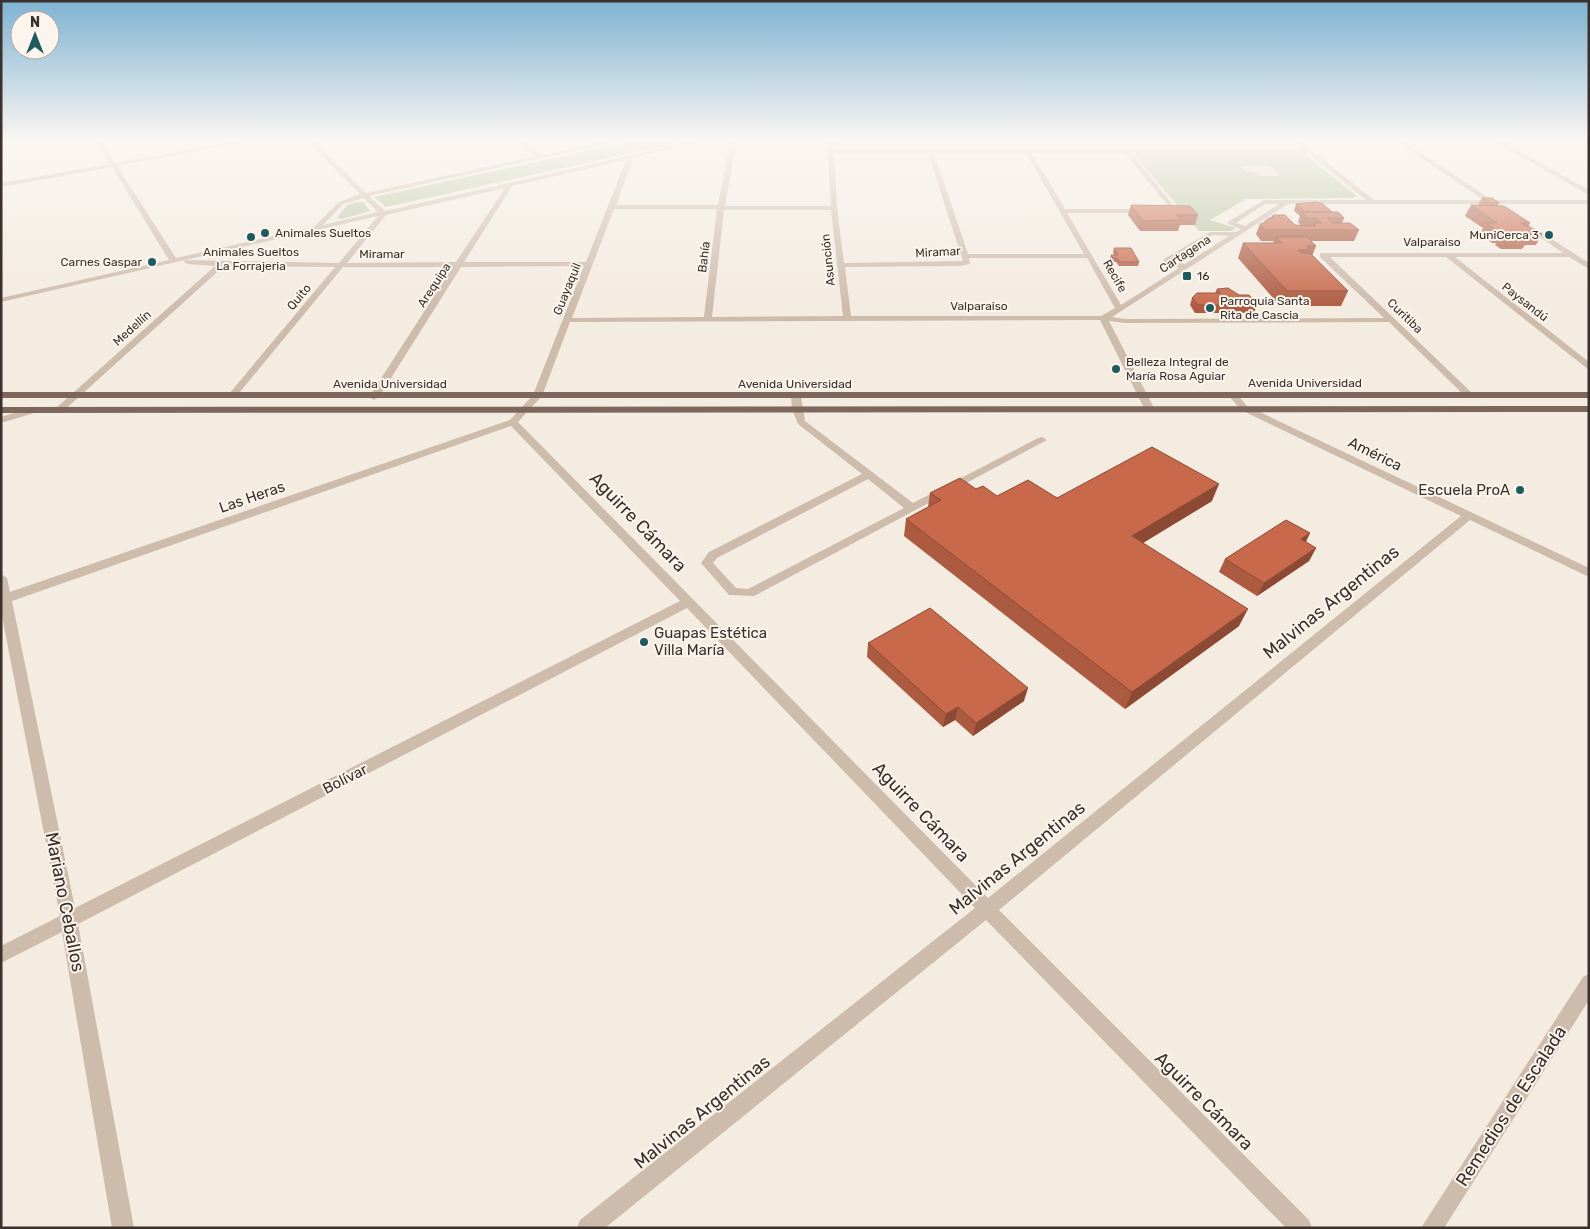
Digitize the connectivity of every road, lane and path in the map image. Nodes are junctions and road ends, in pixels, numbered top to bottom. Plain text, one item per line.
1 (132, 196) edge
2 (347, 196) edge
3 (361, 196) edge
4 (366, 196) edge
5 (454, 196) edge
6 (502, 196) edge
7 (615, 196) edge
8 (723, 196) edge
9 (833, 196) edge
10 (945, 196) edge
11 (1054, 196) edge
12 (1165, 196) edge
13 (1365, 196) edge
14 (1482, 196) edge
15 (1287, 202) junction
16 (1372, 202) junction
17 (1491, 202) junction
18 (1589, 202) edge
19 (341, 203) junction
20 (611, 207) junction
21 (721, 207) junction
22 (834, 208) junction
23 (1063, 211) junction
24 (383, 212) junction
25 (317, 227) junction
26 (1246, 228) junction
27 (1237, 234) junction
28 (1323, 255) joint
29 (1448, 255) junction
30 (1570, 255) junction
31 (965, 256) junction
32 (1090, 256) junction
33 (174, 261) junction
34 (222, 264) junction
35 (460, 264) junction
36 (590, 264) junction
37 (340, 265) junction
38 (840, 265) junction
39 (1185, 267) junction
40 (1589, 267) edge
41 (1, 300) edge
42 (1120, 309) junction
43 (1103, 318) junction
44 (708, 319) junction
45 (847, 319) junction
46 (568, 320) junction
47 (1391, 320) junction
48 (1589, 367) edge
49 (1, 395) edge
50 (1469, 395) junction
51 (74, 396) junction
52 (232, 396) junction
53 (374, 396) junction
54 (537, 396) junction
55 (796, 396) junction
56 (1143, 396) junction
57 (1233, 396) junction
58 (1589, 396) edge
59 (1149, 408) junction
60 (1244, 408) junction
61 (525, 409) junction
62 (797, 409) junction
63 (1589, 409) edge
64 (1, 410) edge
65 (32, 411) junction
66 (58, 411) junction
67 (1, 420) edge
68 (513, 422) junction
69 (1042, 440) dead end
70 (869, 475) junction
71 (912, 508) junction
72 (1468, 516) junction
73 (1589, 573) edge
74 (1, 578) edge
75 (3, 599) edge
76 (689, 602) junction
77 (987, 909) junction
78 (69, 921) junction
79 (1, 955) edge
80 (1589, 983) edge
81 (123, 1228) edge
82 (588, 1228) edge
83 (1302, 1228) edge
84 (1432, 1228) edge

1 - 33 street
2 - 19 street
3 - 19 street
4 - 24 street
5 - 24 street
6 - 35 street, Arequipa
7 - 20 street, Guayaquil
8 - 21 street, Bahía
9 - 22 street, Asunción
10 - 31 street
11 - 23 street, Recife
12 - 23 street
13 - 16 street
14 - 17 street
15 - 16 street
15 - 26 street, Cartagena
15 - 26 street
16 - 17 street
17 - 18 street
17 - 30 street
19 - 25 street
20 - 21 street
20 - 36 street, Guayaquil
21 - 22 street
21 - 44 street, Bahía
22 - 38 street, Asunción
23 - 32 street, Recife
24 - 25 street
24 - 37 street, Quito
25 - 33 street
26 - 27 street, Cartagena
27 - 39 street, Cartagena
27 - 39 street
28 - 29 street, Valparaiso
28 - 47 street, Curitiba
29 - 30 street, Valparaiso
29 - 48 street, Paysandú
30 - 40 street
31 - 32 street, Miramar
31 - 38 street, Miramar
32 - 42 street, Recife
33 - 34 street, Miramar
33 - 41 street
34 - 37 street, Miramar
34 - 51 street, Medellín
35 - 36 street, Miramar
35 - 37 street, Miramar
35 - 53 street, Arequipa
36 - 46 street, Guayaquil
37 - 52 street, Quito
38 - 45 street, Asunción
39 - 42 street, Cartagena
42 - 43 street, Recife
43 - 45 street, Valparaiso
43 - 47 street, Valparaiso
43 - 56 street
44 - 45 street, Valparaiso
44 - 46 street, Valparaiso
46 - 54 street, Guayaquil
47 - 50 street, Curitiba
49 - 51 main road, Avenida Universidad
50 - 57 main road, Avenida Universidad
50 - 58 main road, Avenida Universidad
51 - 52 main road, Avenida Universidad
51 - 66 street, Medellín
52 - 53 main road, Avenida Universidad
53 - 54 main road, Avenida Universidad
54 - 55 main road, Avenida Universidad
54 - 61 street, Guayaquil
55 - 56 main road, Avenida Universidad
55 - 62 street
56 - 57 main road, Avenida Universidad
56 - 59 street
57 - 60 street, América
59 - 60 main road, Avenida Universidad
59 - 62 main road, Avenida Universidad
60 - 63 main road, Avenida Universidad
60 - 72 street, América
61 - 62 main road, Avenida Universidad
61 - 66 main road, Avenida Universidad
61 - 68 street, Guayaquil
62 - 70 street
64 - 65 main road, Avenida Universidad
65 - 66 main road, Avenida Universidad
65 - 67 street
68 - 75 street, Las Heras
68 - 76 street, Aguirre Cámara
69 - 71 street
70 - 71 street
70 - 71 street
72 - 73 street, América
72 - 77 street, Malvinas Argentinas
74 - 75 street, Mariano Ceballos
75 - 78 street, Mariano Ceballos
76 - 77 street, Aguirre Cámara
76 - 78 street, Bolívar
77 - 82 street, Malvinas Argentinas
77 - 83 street, Aguirre Cámara
78 - 79 street, Bolívar
78 - 81 street, Mariano Ceballos
80 - 84 street, Remedios de Escalada

